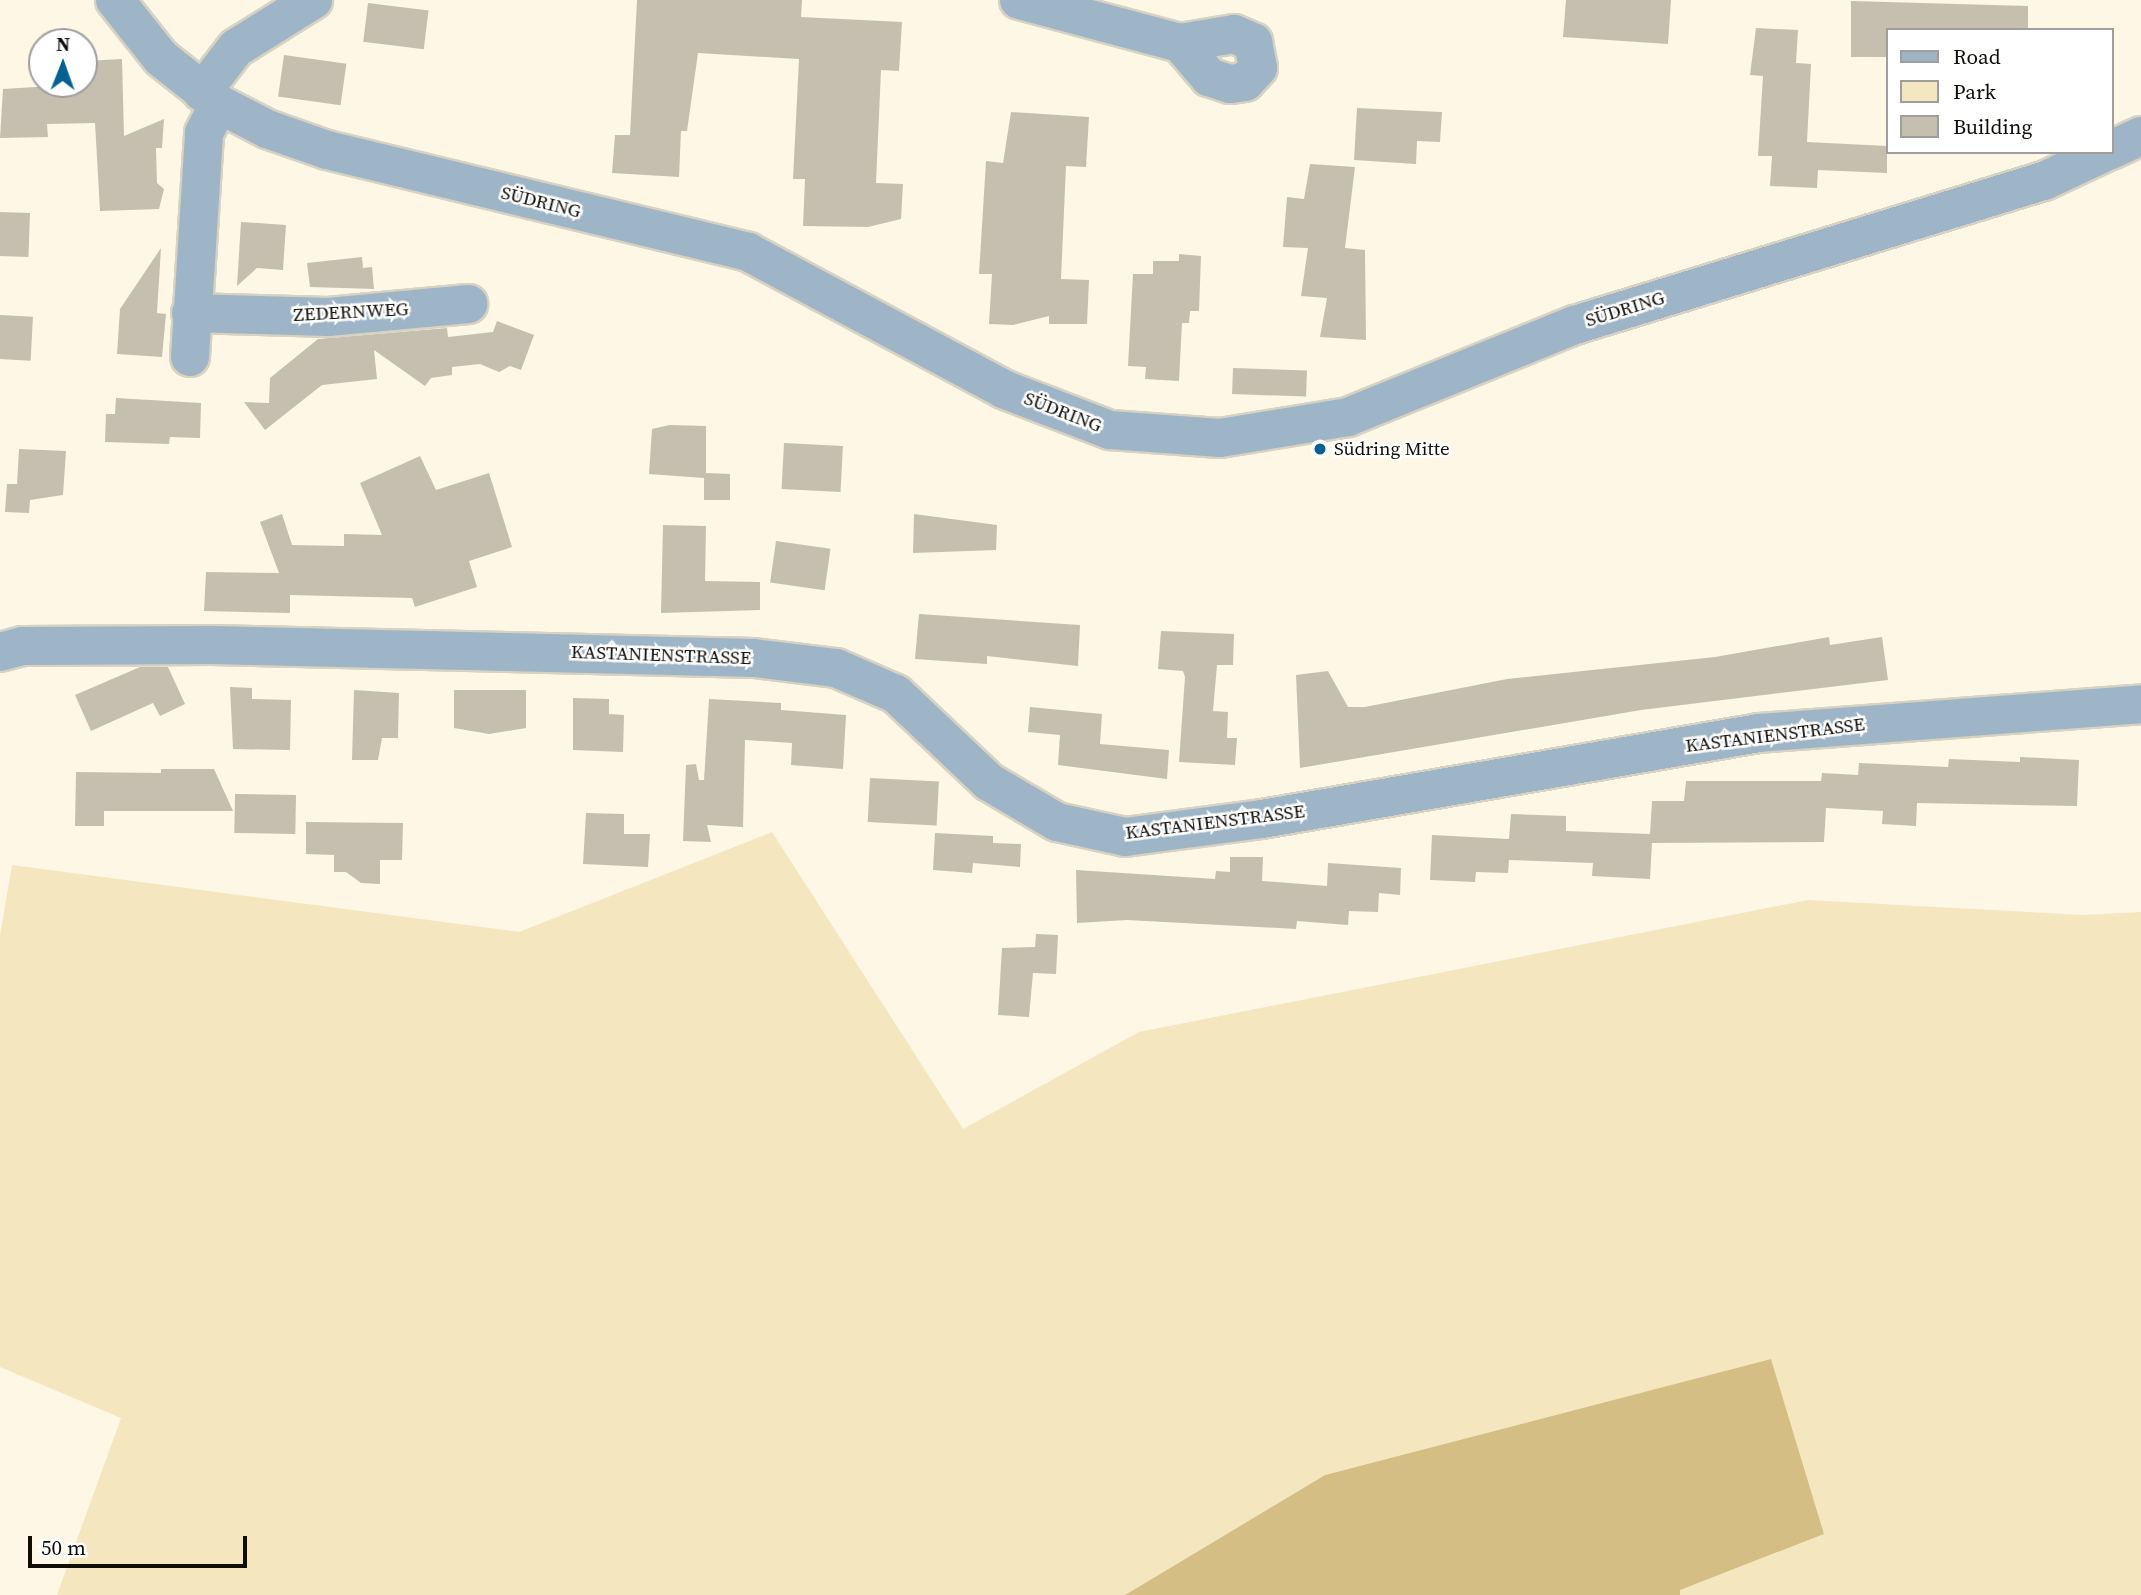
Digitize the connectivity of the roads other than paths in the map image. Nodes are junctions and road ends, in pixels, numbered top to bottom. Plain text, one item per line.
1 (115, 0) edge
2 (313, 0) edge
3 (1018, 0) edge
4 (1181, 43) dead end
5 (210, 98) junction
6 (2141, 136) edge
7 (2113, 149) edge
8 (2102, 154) edge
9 (468, 304) dead end
10 (191, 313) junction
11 (190, 357) dead end
12 (0, 652) edge
13 (2141, 704) edge

1 - 5 street, SÜDRING
2 - 5 street
3 - 4 street
5 - 8 street, SÜDRING
5 - 10 street
6 - 7 street
9 - 10 street, ZEDERNWEG
10 - 11 street
12 - 13 street, KASTANIENSTRASSE

